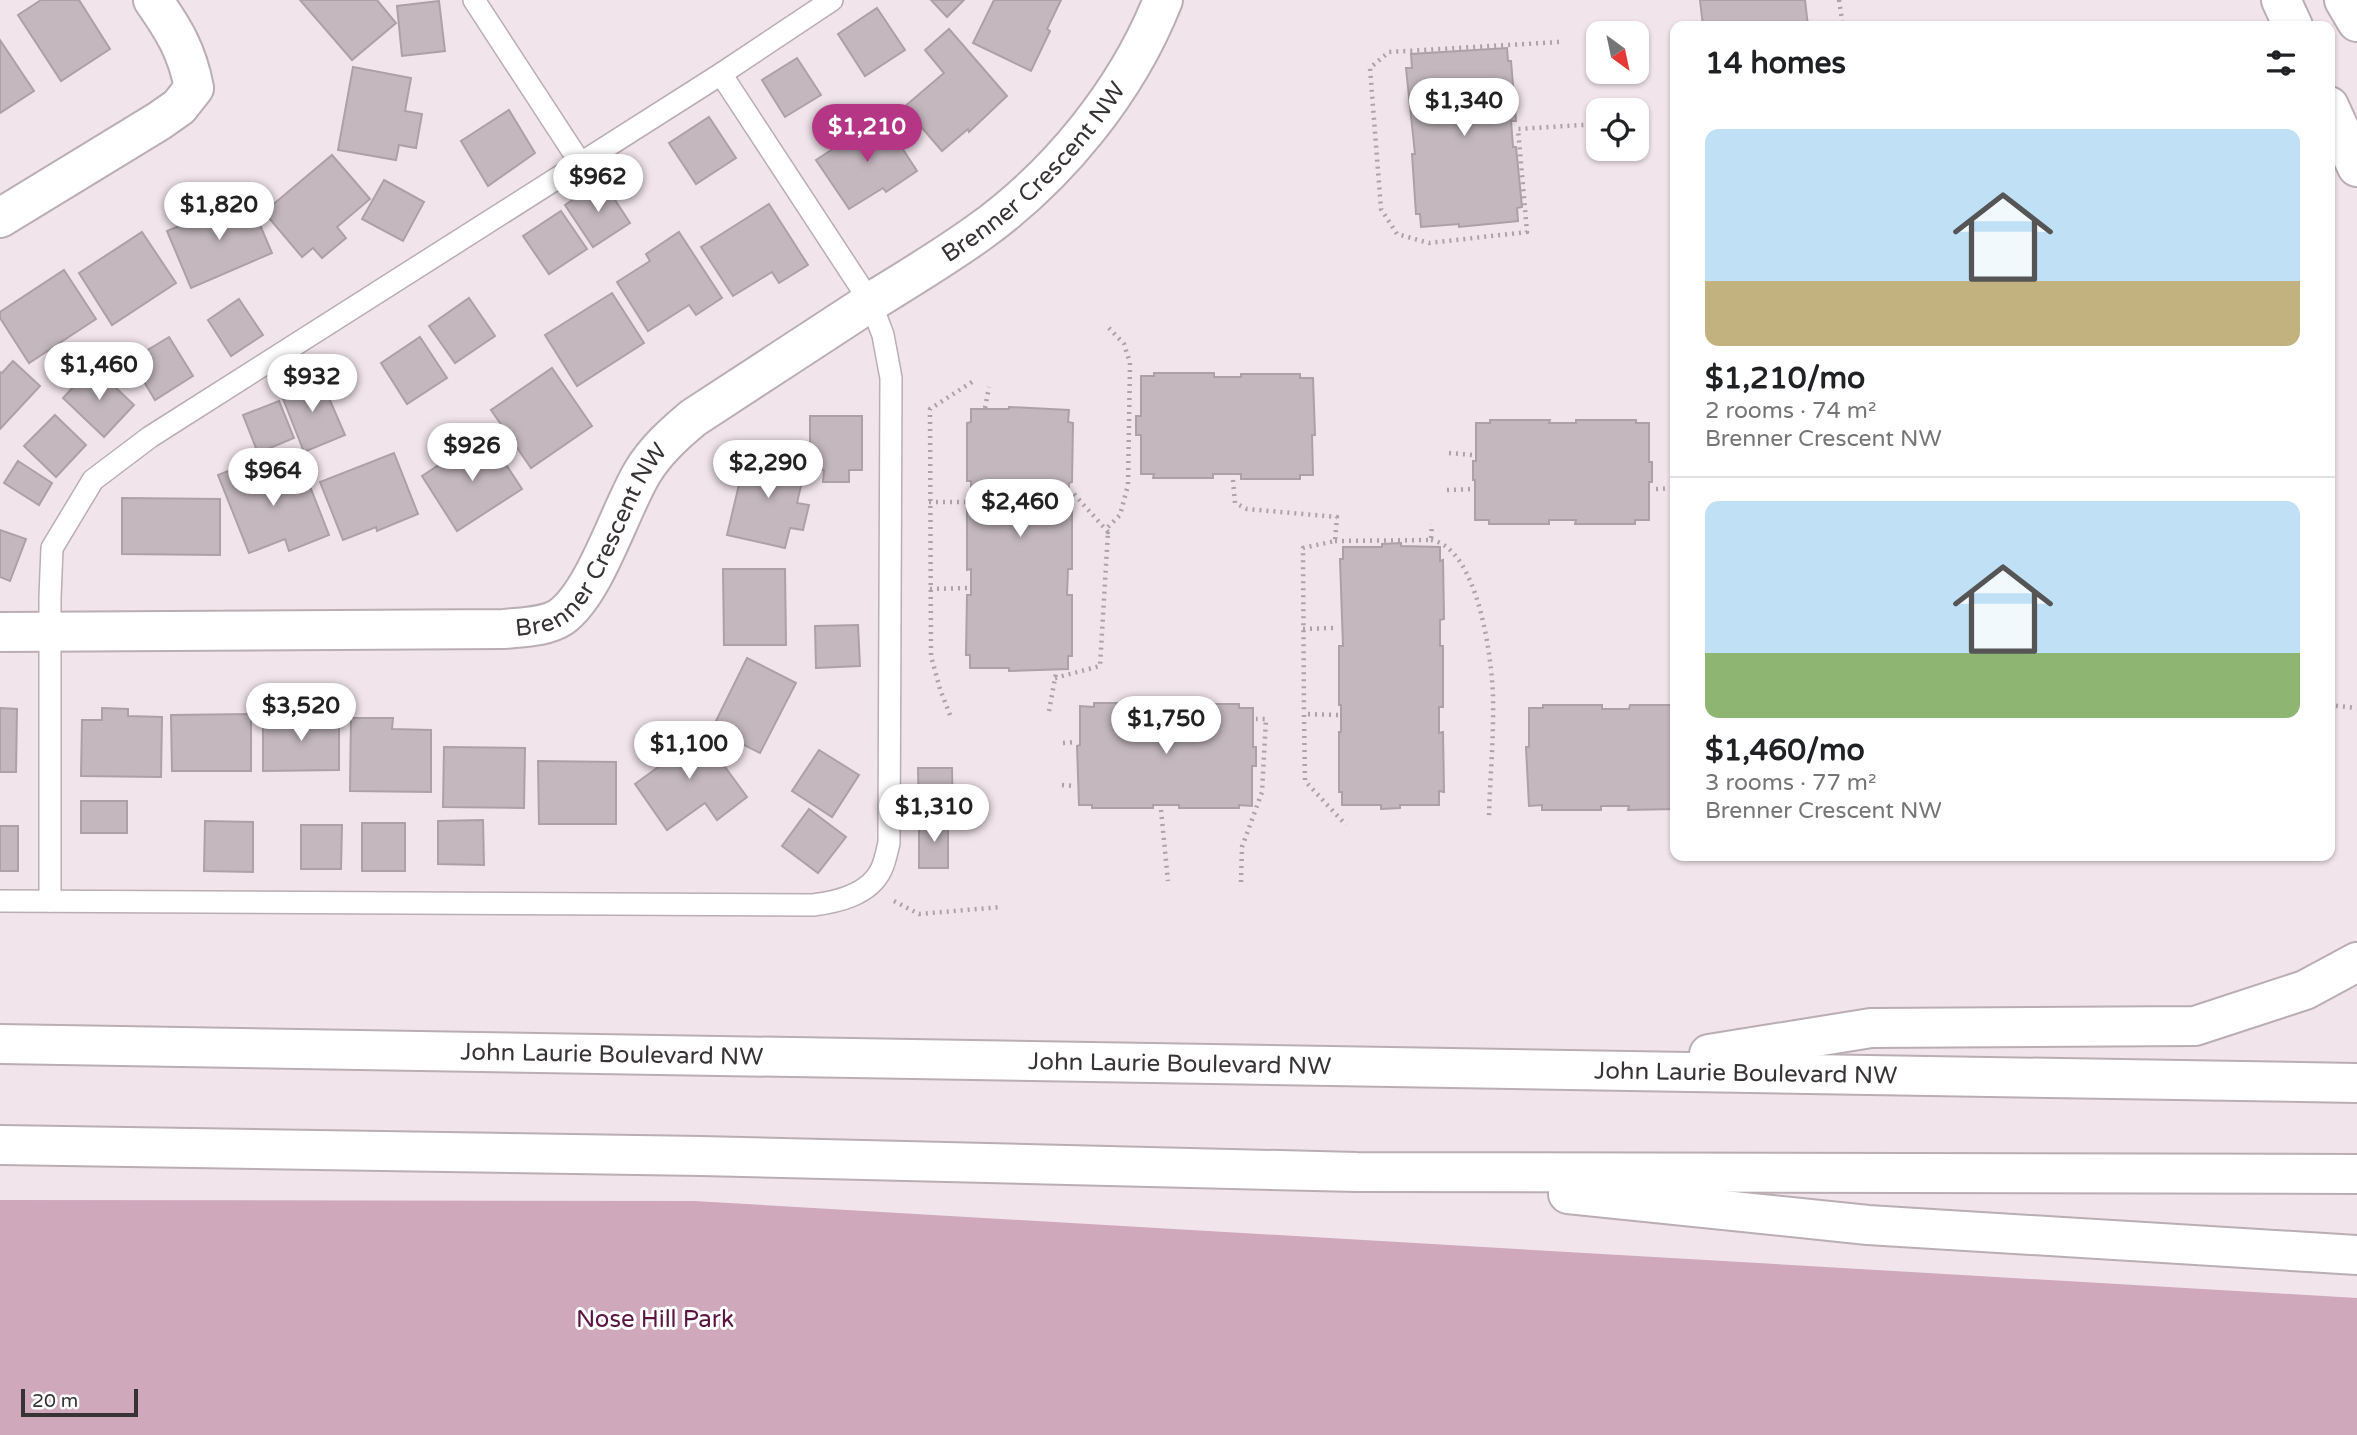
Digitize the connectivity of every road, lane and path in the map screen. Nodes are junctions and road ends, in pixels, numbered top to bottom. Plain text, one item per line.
1 (153, 0) edge
2 (474, 0) edge
3 (832, 0) edge
4 (1163, 0) edge
5 (1839, 0) edge
6 (2281, 0) edge
7 (2344, 0) edge
8 (1842, 21) edge
9 (2291, 21) edge
10 (2357, 22) edge
11 (1559, 42) dead end
12 (721, 74) junction
13 (2335, 119) edge
14 (1586, 125) edge
15 (581, 164) junction
16 (2357, 167) edge
17 (0, 218) edge
18 (871, 303) junction
19 (1108, 327) dead end
20 (975, 380) dead end
21 (989, 387) dead end
22 (985, 408) dead end
23 (1449, 453) dead end
24 (1473, 456) dead end
25 (1233, 480) dead end
26 (1670, 488) edge
27 (1473, 489) dead end
28 (1656, 489) dead end
29 (1447, 490) dead end
30 (1074, 494) dead end
31 (929, 502) junction
32 (968, 502) dead end
33 (1432, 524) dead end
34 (1108, 532) junction
35 (1431, 540) junction
36 (1335, 541) junction
37 (930, 589) junction
38 (968, 589) dead end
39 (1335, 628) dead end
40 (1303, 629) junction
41 (50, 631) junction
42 (0, 632) edge
43 (2335, 706) edge
44 (2357, 708) edge
45 (1049, 711) dead end
46 (1304, 714) junction
47 (950, 715) dead end
48 (1338, 715) dead end
49 (1256, 719) dead end
50 (1075, 742) dead end
51 (1063, 743) dead end
52 (1062, 785) dead end
53 (1075, 786) dead end
54 (1161, 810) dead end
55 (1489, 816) dead end
56 (1346, 825) dead end
57 (1168, 881) dead end
58 (1241, 882) dead end
59 (866, 887) junction
60 (0, 901) edge
61 (50, 901) junction
62 (1002, 907) dead end
63 (2357, 962) edge
64 (0, 1044) edge
65 (1611, 1070) junction
66 (2357, 1083) edge
67 (0, 1145) edge
68 (1357, 1172) junction
69 (2357, 1174) edge
70 (2357, 1255) edge

1 - 17 main road
2 - 15 lane
3 - 12 lane
4 - 18 main road, Brenner Crescent NW
5 - 8 path
6 - 9 main road
7 - 10 main road
11 - 14 path
12 - 15 lane
12 - 18 lane
13 - 16 main road
15 - 41 lane
18 - 41 main road, Brenner Crescent NW
18 - 59 lane
19 - 34 path
20 - 31 path
21 - 22 path
23 - 24 path
25 - 36 path
26 - 28 path
27 - 29 path
30 - 34 path
31 - 32 path
31 - 37 path
33 - 35 path
34 - 45 path
35 - 36 path
35 - 55 path
36 - 40 path
37 - 38 path
37 - 47 path
39 - 40 path
40 - 46 path
41 - 42 main road, Brenner Crescent NW
41 - 61 lane
43 - 44 path
46 - 48 path
46 - 56 path
49 - 58 path
50 - 51 path
52 - 53 path
54 - 57 path
59 - 61 lane
59 - 62 path
60 - 61 lane
63 - 65 main road
64 - 65 main road, John Laurie Boulevard NW
65 - 66 main road, John Laurie Boulevard NW
67 - 68 main road
68 - 69 main road
68 - 70 main road

